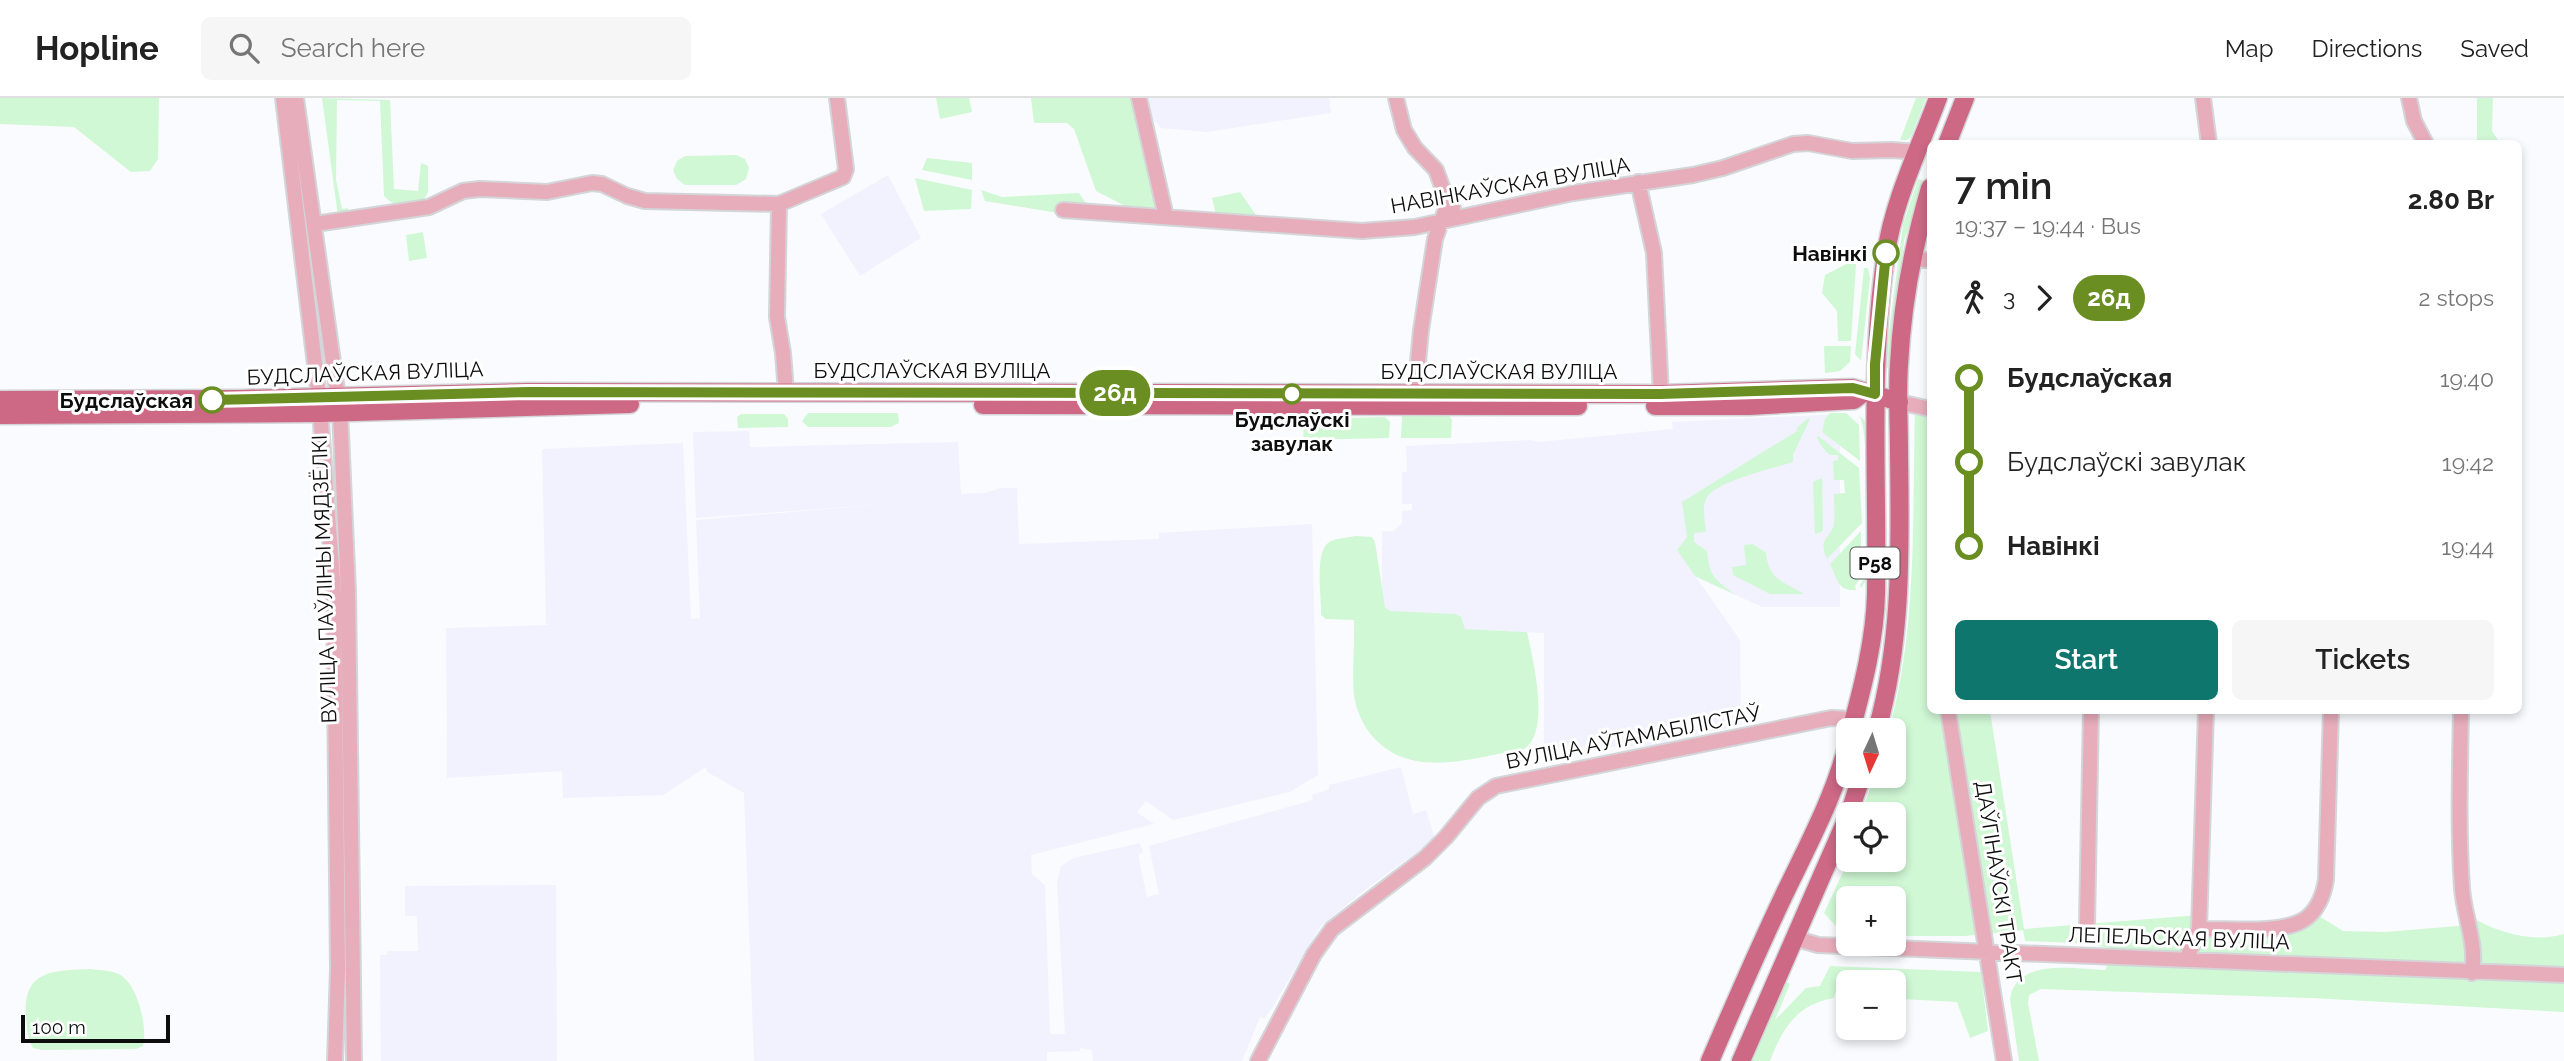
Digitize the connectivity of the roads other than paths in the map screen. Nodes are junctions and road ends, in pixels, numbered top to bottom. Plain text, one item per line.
1 (283, 98) edge
2 (296, 98) edge
3 (837, 98) edge
4 (1139, 98) edge
5 (1396, 98) edge
6 (1938, 98) edge
7 (1965, 98) edge
8 (2203, 98) edge
9 (2409, 98) edge
10 (1949, 140) edge
11 (2208, 140) edge
12 (2424, 140) edge
13 (1918, 152) junction
14 (1638, 182) junction
15 (1927, 199) edge
16 (1448, 203) junction
17 (779, 204) junction
18 (1063, 210) dead end
19 (1466, 214) junction
20 (1167, 218) junction
21 (1441, 221) junction
22 (315, 224) junction
23 (1415, 227) junction
24 (1435, 239) junction
25 (1912, 255) junction
26 (1927, 260) edge
27 (786, 392) junction
28 (1869, 393) junction
29 (1415, 394) junction
30 (1661, 394) junction
31 (0, 400) edge
32 (1899, 402) junction
33 (320, 405) junction
34 (339, 405) junction
35 (1927, 408) edge
36 (0, 415) edge
37 (1875, 548) junction
38 (1900, 548) junction
39 (1949, 714) edge
40 (2091, 714) edge
41 (2206, 714) edge
42 (2331, 714) edge
43 (2462, 714) edge
44 (1854, 718) edge
45 (1881, 718) edge
46 (1836, 719) edge
47 (1836, 783) edge
48 (1836, 842) edge
49 (2087, 923) dead end
50 (1769, 928) junction
51 (2199, 929) junction
52 (1794, 938) junction
53 (1987, 953) junction
54 (2187, 958) junction
55 (2472, 973) junction
56 (2564, 975) edge
57 (335, 1061) edge
58 (354, 1061) edge
59 (1258, 1061) edge
60 (1710, 1061) edge
61 (1741, 1061) edge
62 (2004, 1061) edge

1 - 33 street, ВУЛІЦА ПАЎЛІНЫ МЯДЗЁЛКІ
2 - 22 street, ВУЛІЦА ПАЎЛІНЫ МЯДЗЁЛКІ
3 - 17 street
4 - 20 street
5 - 16 street
6 - 13 main road, Р58
7 - 10 main road
8 - 11 street
9 - 12 street
13 - 14 street, НАВІНКАЎСКАЯ ВУЛІЦА
13 - 28 main road, Р58
14 - 19 street, НАВІНКАЎСКАЯ ВУЛІЦА
14 - 30 street
15 - 25 main road, Р58
16 - 19 street
16 - 21 street
17 - 22 street
17 - 27 street
18 - 20 street, НАВІНКАЎСКАЯ ВУЛІЦА
19 - 21 street, НАВІНКАЎСКАЯ ВУЛІЦА
20 - 23 street, НАВІНКАЎСКАЯ ВУЛІЦА
21 - 23 street, НАВІНКАЎСКАЯ ВУЛІЦА
21 - 24 street
22 - 34 street, ВУЛІЦА ПАЎЛІНЫ МЯДЗЁЛКІ
23 - 24 street
24 - 29 street
25 - 26 street
25 - 32 main road, Р58
27 - 29 main road, БУДСЛАЎСКАЯ ВУЛІЦА
27 - 34 main road, БУДСЛАЎСКАЯ ВУЛІЦА
28 - 30 main road, БУДСЛАЎСКАЯ ВУЛІЦА
28 - 32 main road
28 - 34 main road, БУДСЛАЎСКАЯ ВУЛІЦА
28 - 37 main road, Р58
29 - 30 main road, БУДСЛАЎСКАЯ ВУЛІЦА
31 - 33 main road, БУДСЛАЎСКАЯ ВУЛІЦА
32 - 35 street
32 - 38 main road, Р58
33 - 34 main road, БУДСЛАЎСКАЯ ВУЛІЦА
33 - 36 main road, БУДСЛАЎСКАЯ ВУЛІЦА
33 - 57 street, ВУЛІЦА ПАЎЛІНЫ МЯДЗЁЛКІ
34 - 58 street, ВУЛІЦА ПАЎЛІНЫ МЯДЗЁЛКІ
37 - 38 main road
37 - 44 main road, Р58
38 - 45 main road, Р58
39 - 53 street, ДАЎГІНАЎСКІ ТРАКТ
40 - 49 street
41 - 51 street
42 - 51 street
43 - 55 street
46 - 59 street, ВУЛІЦА АЎТАМАБІЛІСТАЎ
47 - 50 main road
48 - 52 main road
50 - 52 main road
50 - 60 main road
51 - 54 street
52 - 53 street, ЛЕПЕЛЬСКАЯ ВУЛІЦА
52 - 61 main road
53 - 54 street, ЛЕПЕЛЬСКАЯ ВУЛІЦА
53 - 62 street, ДАЎГІНАЎСКІ ТРАКТ
54 - 55 street, ЛЕПЕЛЬСКАЯ ВУЛІЦА
55 - 56 street, ЛЕПЕЛЬСКАЯ ВУЛІЦА

